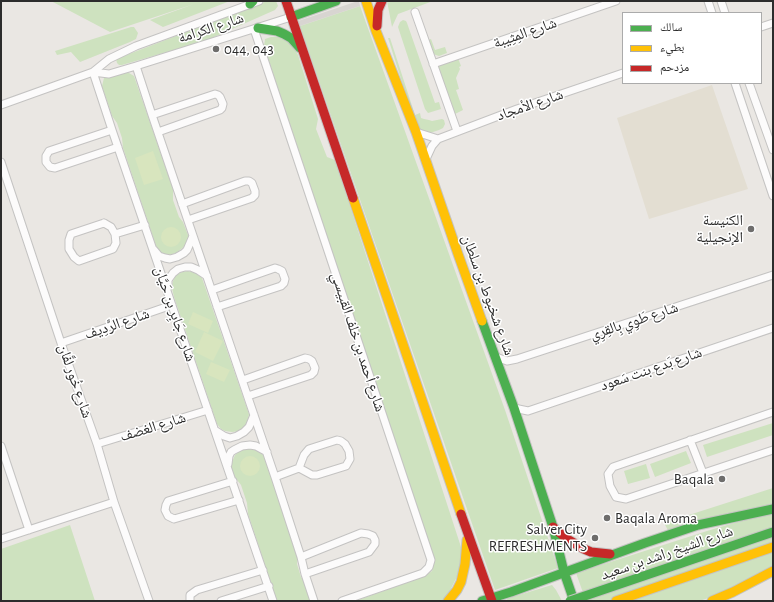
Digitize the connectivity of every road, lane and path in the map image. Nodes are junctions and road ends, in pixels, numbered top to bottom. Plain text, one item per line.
1 (259, 1) edge
2 (286, 1) edge
3 (336, 1) edge
4 (366, 1) edge
5 (382, 1) edge
6 (616, 1) edge
7 (708, 1) edge
8 (720, 1) edge
9 (251, 3) edge
10 (415, 12) dead end
11 (712, 12) edge
12 (725, 12) edge
13 (291, 17) junction
14 (773, 23) edge
15 (762, 27) edge
16 (256, 28) junction
17 (376, 31) junction
18 (303, 51) junction
19 (433, 64) junction
20 (136, 66) junction
21 (94, 72) junction
22 (622, 73) edge
23 (735, 84) edge
24 (750, 84) edge
25 (1, 105) edge
26 (152, 115) junction
27 (112, 130) junction
28 (457, 131) junction
29 (158, 132) junction
30 (416, 132) junction
31 (438, 139) junction
32 (118, 147) junction
33 (773, 150) edge
34 (426, 159) junction
35 (1, 162) edge
36 (773, 196) edge
37 (182, 204) junction
38 (188, 220) junction
39 (145, 225) junction
40 (115, 234) junction
41 (193, 236) junction
42 (153, 248) junction
43 (773, 275) edge
44 (207, 276) junction
45 (167, 290) junction
46 (212, 290) junction
47 (172, 305) junction
48 (217, 307) junction
49 (773, 328) edge
50 (61, 342) junction
51 (495, 357) junction
52 (243, 380) junction
53 (248, 396) junction
54 (514, 408) junction
55 (208, 410) junction
56 (528, 411) junction
57 (773, 412) edge
58 (254, 415) junction
59 (519, 423) junction
60 (215, 431) junction
61 (690, 440) junction
62 (98, 444) junction
63 (1, 446) edge
64 (773, 450) edge
65 (267, 452) junction
66 (228, 468) junction
67 (299, 468) junction
68 (703, 473) junction
69 (275, 477) junction
70 (233, 481) junction
71 (239, 500) junction
72 (114, 502) junction
73 (773, 509) edge
74 (553, 527) junction
75 (28, 530) junction
76 (773, 532) edge
77 (467, 533) junction
78 (1, 539) edge
79 (773, 548) edge
80 (614, 555) junction
81 (301, 557) junction
82 (263, 570) junction
83 (773, 571) edge
84 (564, 572) junction
85 (306, 574) junction
86 (543, 580) junction
87 (269, 586) junction
88 (511, 592) junction
89 (572, 599) edge
90 (488, 600) edge
91 (148, 601) edge
92 (190, 601) edge
93 (221, 601) edge
94 (274, 601) edge
95 (314, 601) edge
96 (342, 601) edge
97 (448, 601) edge
98 (501, 601) edge
99 (616, 601) edge
100 (712, 601) edge

1 - 9 street, شارع الكرامة
2 - 13 main road
3 - 13 main road, شارع الكرامة
4 - 17 main road, شارع شخبوط بن سلطان
5 - 17 main road
6 - 19 street, شارع المِثِيبة
7 - 11 street
8 - 12 street
9 - 21 street, شارع الكرامة
10 - 19 street
13 - 16 street, شارع الكرامة
13 - 18 main road
14 - 15 street
16 - 18 main road
16 - 20 street, شارع الكرامة
16 - 96 street, شارع أحمد بن خلف القبيسي
17 - 30 main road, شارع شخبوط بن سلطان
18 - 77 main road
19 - 28 street
20 - 21 street, شارع الكرامة
20 - 26 street
21 - 25 street, شارع الكرامة
21 - 27 street, شارع جَابِر بن حَيَّان
22 - 28 street, شارع الأمجاد
23 - 36 street
24 - 33 street
26 - 29 street
26 - 29 street
27 - 32 street, شارع جَابِر بن حَيَّان
27 - 32 street
28 - 31 street, شارع الأمجاد
29 - 37 street
30 - 31 street
30 - 34 main road, شارع شخبوط بن سلطان
31 - 34 street
32 - 39 street, شارع جَابِر بن حَيَّان
34 - 51 main road, شارع شخبوط بن سلطان
35 - 50 street, شارع خُور لفَّان
37 - 38 street
37 - 38 street
38 - 41 street
39 - 40 street
39 - 42 street, شارع جَابِر بن حَيَّان
40 - 40 street
41 - 42 street
41 - 44 street
42 - 45 street, شارع جَابِر بن حَيَّان
43 - 51 street, شارع طَوِي بِالقِرِي
44 - 45 street
44 - 46 street
45 - 47 street, شارع جَابِر بن حَيَّان
46 - 48 street
46 - 48 street
47 - 50 street, شارع الرَّدِيف
47 - 55 street, شارع جَابِر بن حَيَّان
48 - 52 street
49 - 56 street, شارع بَدع بنت سَعود
50 - 62 street, شارع خُور لفَّان
51 - 54 main road, شارع شخبوط بن سلطان
52 - 53 street
52 - 53 street
53 - 58 street
54 - 56 street
54 - 59 main road, شارع شخبوط بن سلطان
55 - 60 street, شارع جَابِر بن حَيَّان
55 - 62 street, شارع الغضف
56 - 59 street
57 - 61 street
58 - 60 street
58 - 65 street
59 - 74 main road, شارع شخبوط بن سلطان
60 - 66 street, شارع جَابِر بن حَيَّان
61 - 68 street
61 - 68 street
62 - 72 street, شارع خُور لفَّان
63 - 75 street
64 - 68 street
65 - 66 street
65 - 69 street
66 - 70 street, شارع جَابِر بن حَيَّان
67 - 67 street
67 - 69 street
69 - 81 street
70 - 71 street, شارع جَابِر بن حَيَّان
70 - 71 street
71 - 82 street, شارع جَابِر بن حَيَّان
72 - 75 street
72 - 91 street, شارع خُور لفَّان
73 - 80 main road
74 - 80 main road
74 - 84 main road, شارع شخبوط بن سلطان
75 - 78 street
76 - 89 main road, شارع الشيخ راشد بن سعيد, bridge
77 - 90 main road
77 - 97 main road
79 - 99 main road, شارع الشيخ راشد بن سعيد
80 - 84 main road
81 - 85 street
81 - 85 street
82 - 87 street, شارع جَابِر بن حَيَّان
82 - 92 street
83 - 100 main road
84 - 86 main road
84 - 89 main road, شارع شخبوط بن سلطان
85 - 95 street
86 - 88 main road
86 - 89 main road
87 - 93 street
87 - 94 street, شارع جَابِر بن حَيَّان
88 - 90 main road
88 - 98 main road

